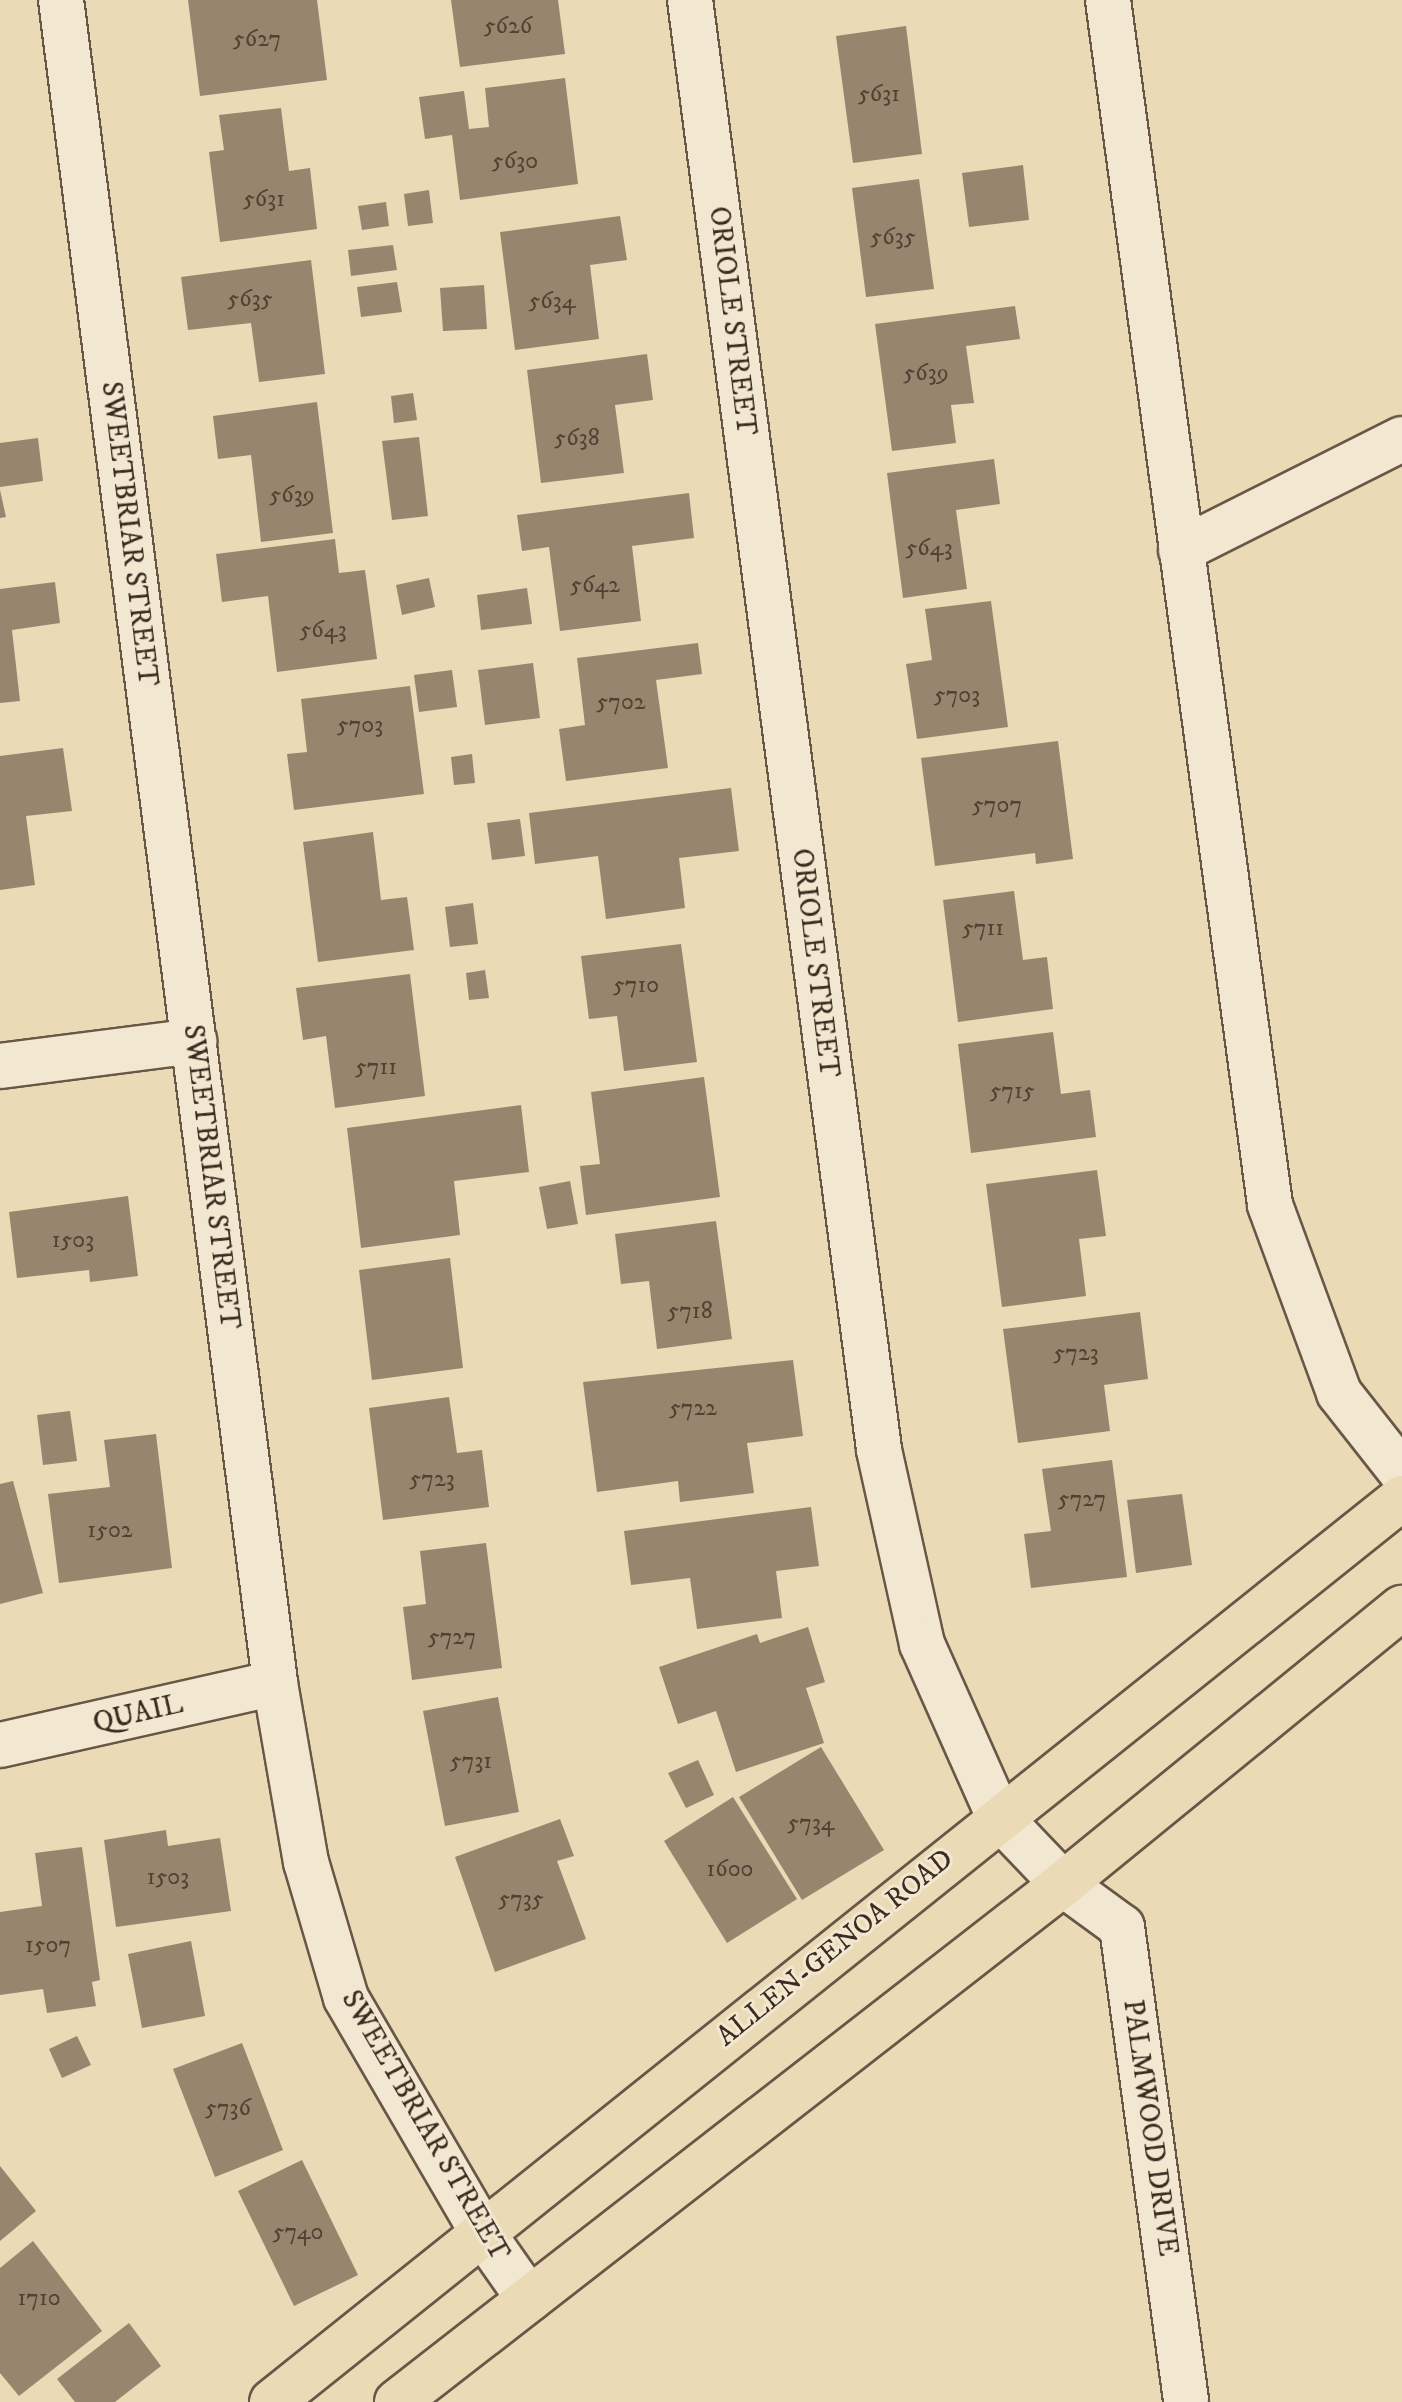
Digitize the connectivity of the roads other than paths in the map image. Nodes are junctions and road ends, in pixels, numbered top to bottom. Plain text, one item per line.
1 (61, 0) edge
2 (690, 0) edge
3 (1108, 0) edge
4 (1402, 439) edge
5 (1181, 550) junction
6 (194, 1041) junction
7 (0, 1066) edge
8 (1402, 1473) edge
9 (1402, 1498) edge
10 (1402, 1608) edge
11 (275, 1683) junction
12 (0, 1745) edge
13 (999, 1817) junction
14 (1063, 1884) junction
15 (482, 2232) junction
16 (529, 2299) junction
17 (417, 2394) edge
18 (272, 2402) edge
19 (1186, 2402) edge

1 - 6 street, SWEETBRIAR STREET
2 - 13 street, ORIOLE STREET
3 - 5 street
4 - 5 street
5 - 8 street
6 - 7 street
6 - 11 street, SWEETBRIAR STREET
9 - 13 main road, ALLEN-GENOA ROAD
10 - 14 main road
11 - 12 street, QUAIL
11 - 15 street, SWEETBRIAR STREET
13 - 14 street, ORIOLE STREET
13 - 15 main road, ALLEN-GENOA ROAD
14 - 16 main road
14 - 19 street, PALMWOOD DRIVE
15 - 16 street, SWEETBRIAR STREET
15 - 18 main road, ALLEN-GENOA ROAD
16 - 17 main road

